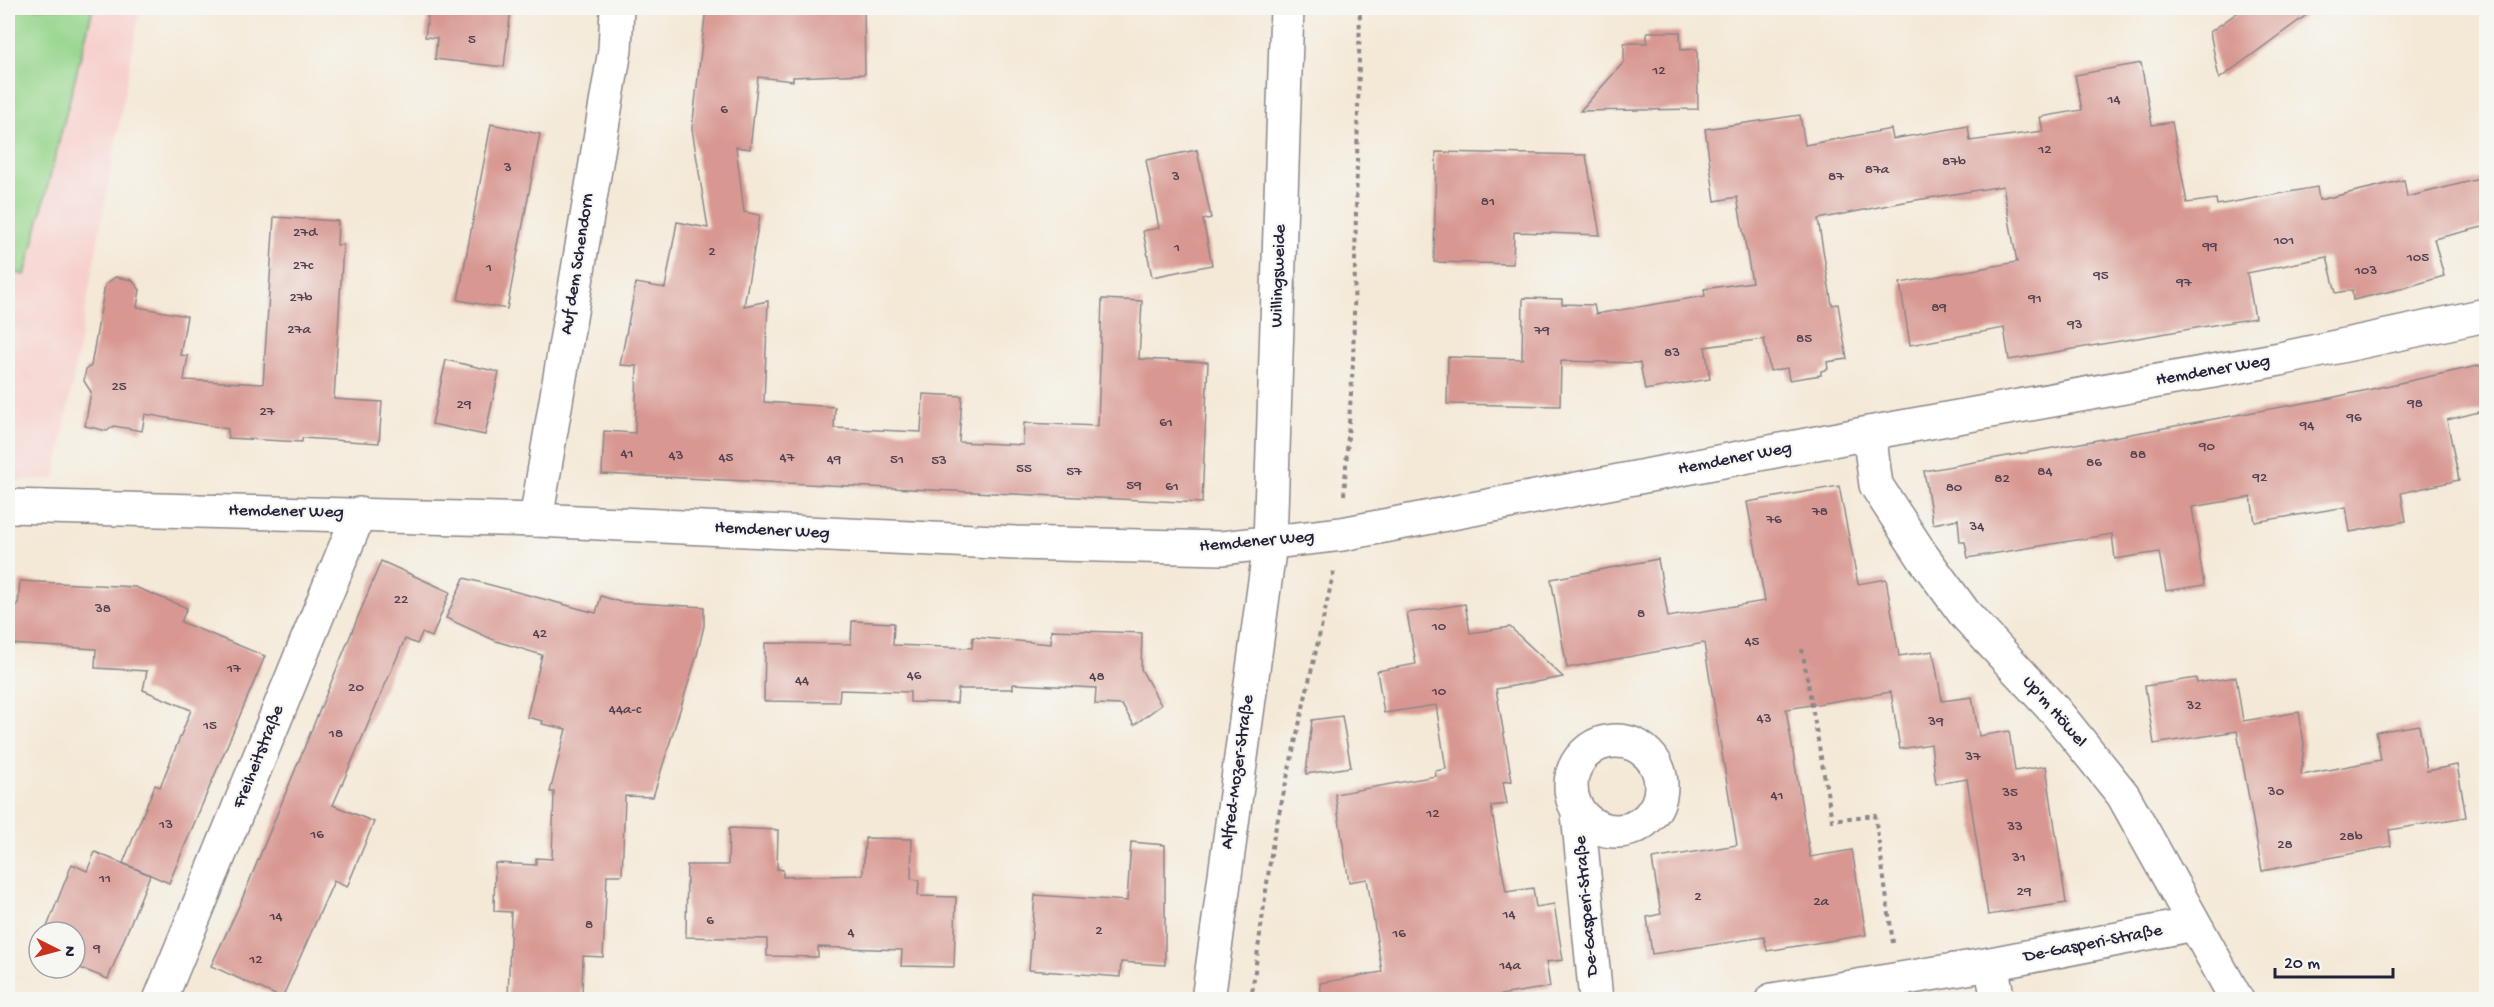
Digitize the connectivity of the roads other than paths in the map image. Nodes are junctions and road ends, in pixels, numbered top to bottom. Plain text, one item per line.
1 (617, 8) edge
2 (1287, 8) edge
3 (2487, 315) edge
4 (1869, 433) junction
5 (8, 507) edge
6 (359, 514) junction
7 (536, 520) junction
8 (1270, 544) junction
9 (1578, 813) dead end
10 (2194, 924) junction
11 (1991, 964) junction
12 (160, 999) edge
13 (1208, 999) edge
14 (1596, 999) edge
15 (1772, 999) edge
16 (1998, 999) edge
17 (2237, 999) edge

1 - 7 street, Auf dem Schendorn
2 - 8 street, Willingsweide
3 - 4 street, Hemdener Weg
4 - 8 street, Hemdener Weg
4 - 10 street, Up'm Höwel
5 - 6 street, Hemdener Weg
6 - 7 street, Hemdener Weg
6 - 12 street, Freiheitstraße
7 - 8 street, Hemdener Weg
8 - 13 street, Alfred-Mozer-Straße
9 - 14 street, De-Gasperi-Straße
10 - 11 street, De-Gasperi-Straße
10 - 17 street, Up'm Höwel
11 - 15 street, De-Gasperi-Straße
11 - 16 street

